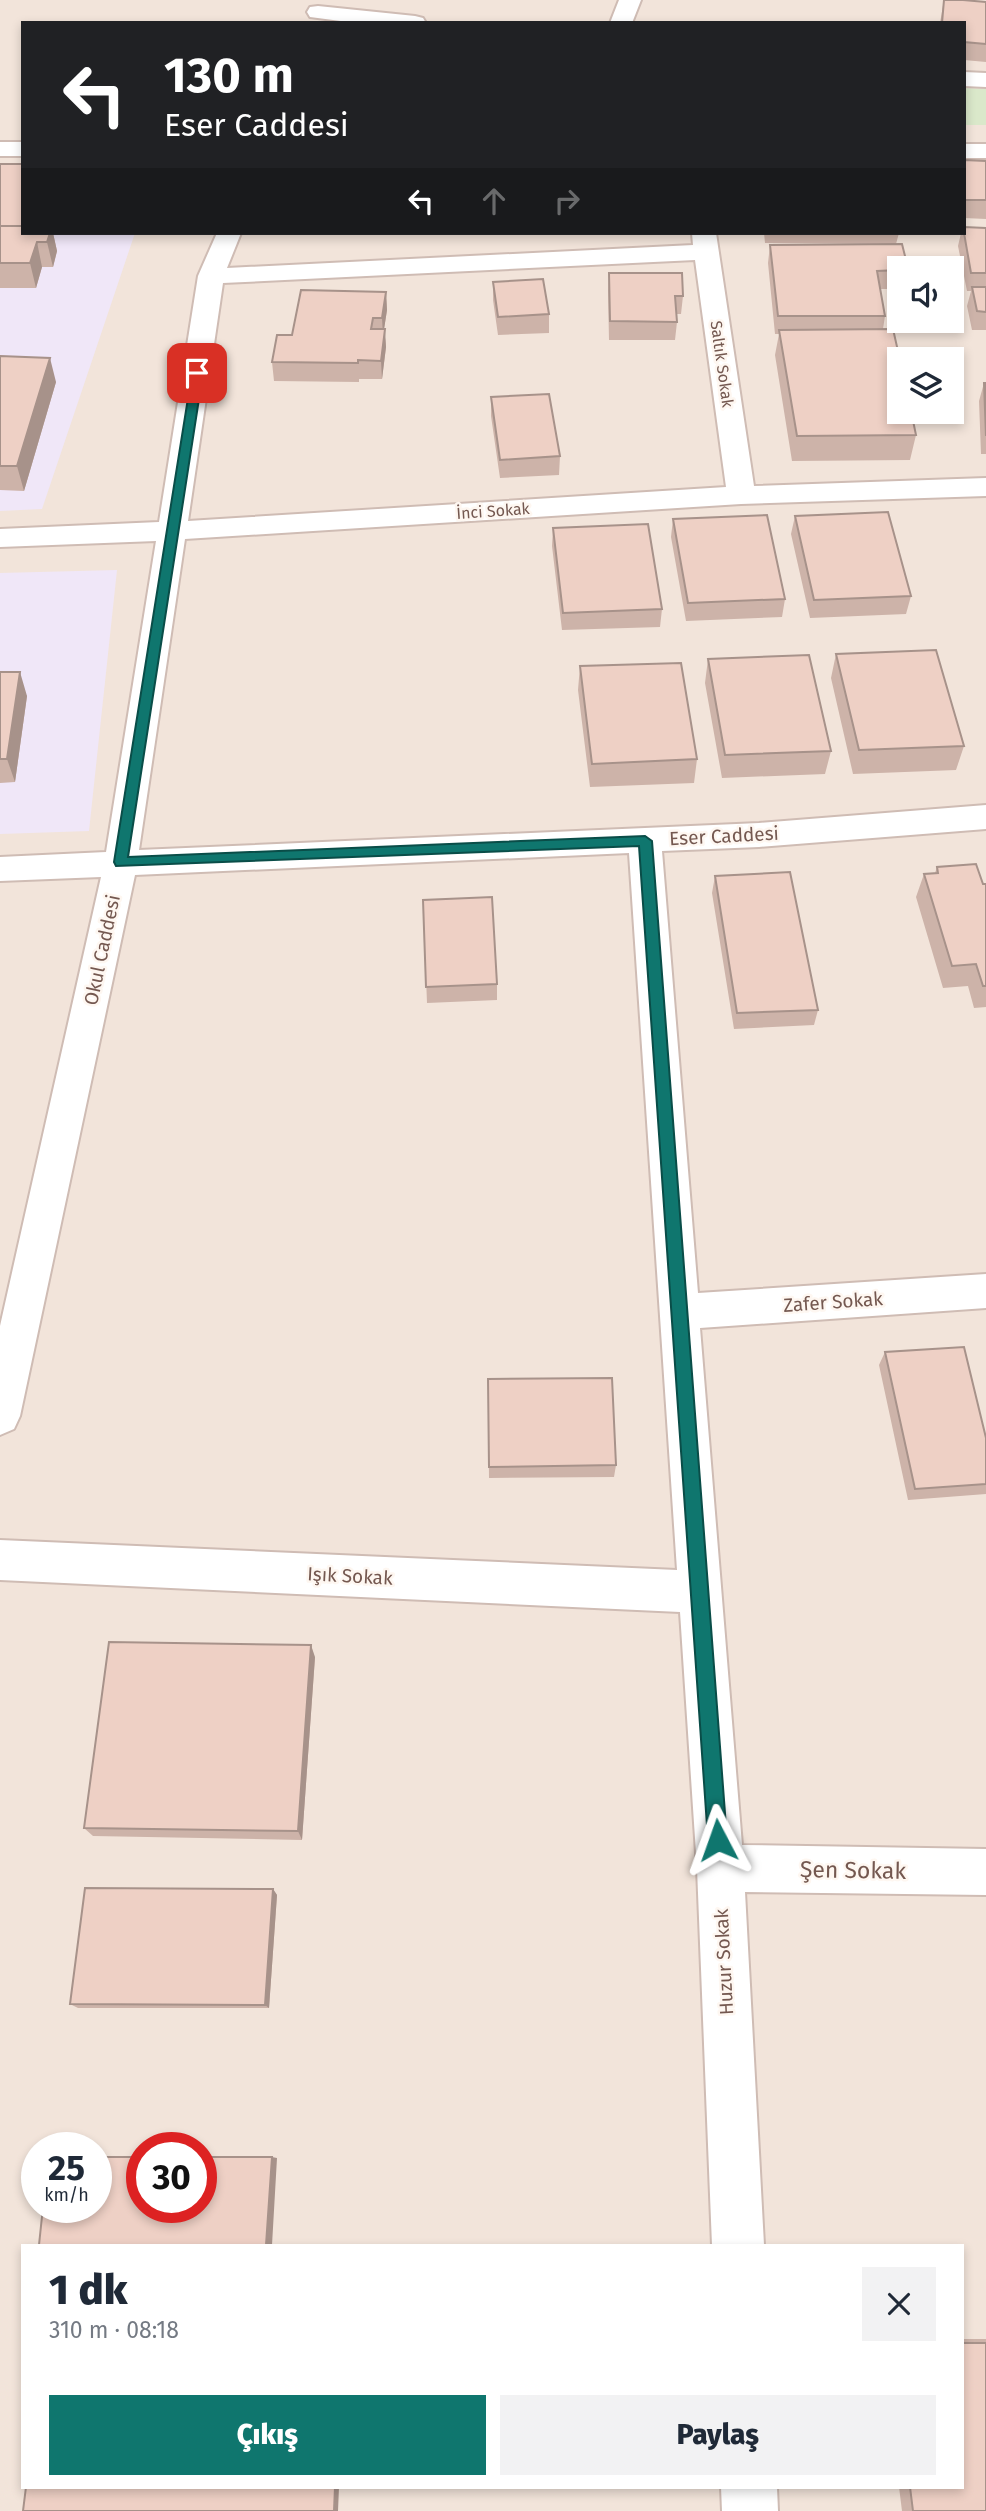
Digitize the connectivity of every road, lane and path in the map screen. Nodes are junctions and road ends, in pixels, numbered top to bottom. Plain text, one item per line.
1 (630, 0) edge
2 (318, 12) edge
3 (397, 21) edge
4 (622, 21) edge
5 (966, 79) edge
6 (986, 80) edge
7 (0, 149) edge
8 (21, 149) edge
9 (966, 151) edge
10 (986, 152) edge
11 (228, 235) edge
12 (706, 243) edge
13 (211, 276) junction
14 (986, 487) edge
15 (741, 495) junction
16 (172, 531) junction
17 (0, 538) edge
18 (986, 817) edge
19 (645, 841) junction
20 (121, 862) junction
21 (0, 869) edge
22 (986, 1291) edge
23 (680, 1312) junction
24 (0, 1416) edge
25 (0, 1560) edge
26 (701, 1592) junction
27 (720, 1868) junction
28 (986, 1872) edge
29 (737, 2244) edge
30 (749, 2489) edge
31 (750, 2511) edge

1 - 4 street
2 - 3 street
5 - 6 street
7 - 8 street
9 - 10 street
11 - 13 street, Okul Caddesi
12 - 13 street
12 - 15 street, Saltık Sokak
13 - 16 street, Okul Caddesi
14 - 15 street, İnci Sokak
15 - 16 street, İnci Sokak
16 - 17 street, İnci Sokak
16 - 20 street, Okul Caddesi
18 - 19 street, Eser Caddesi
19 - 20 street, Eser Caddesi
19 - 23 street, Huzur Sokak
20 - 21 street, Eser Caddesi
20 - 24 street, Okul Caddesi
22 - 23 street, Zafer Sokak
23 - 26 street, Huzur Sokak
25 - 26 street, Işık Sokak
26 - 27 street, Huzur Sokak
27 - 28 street, Şen Sokak
27 - 29 street, Huzur Sokak
30 - 31 street

